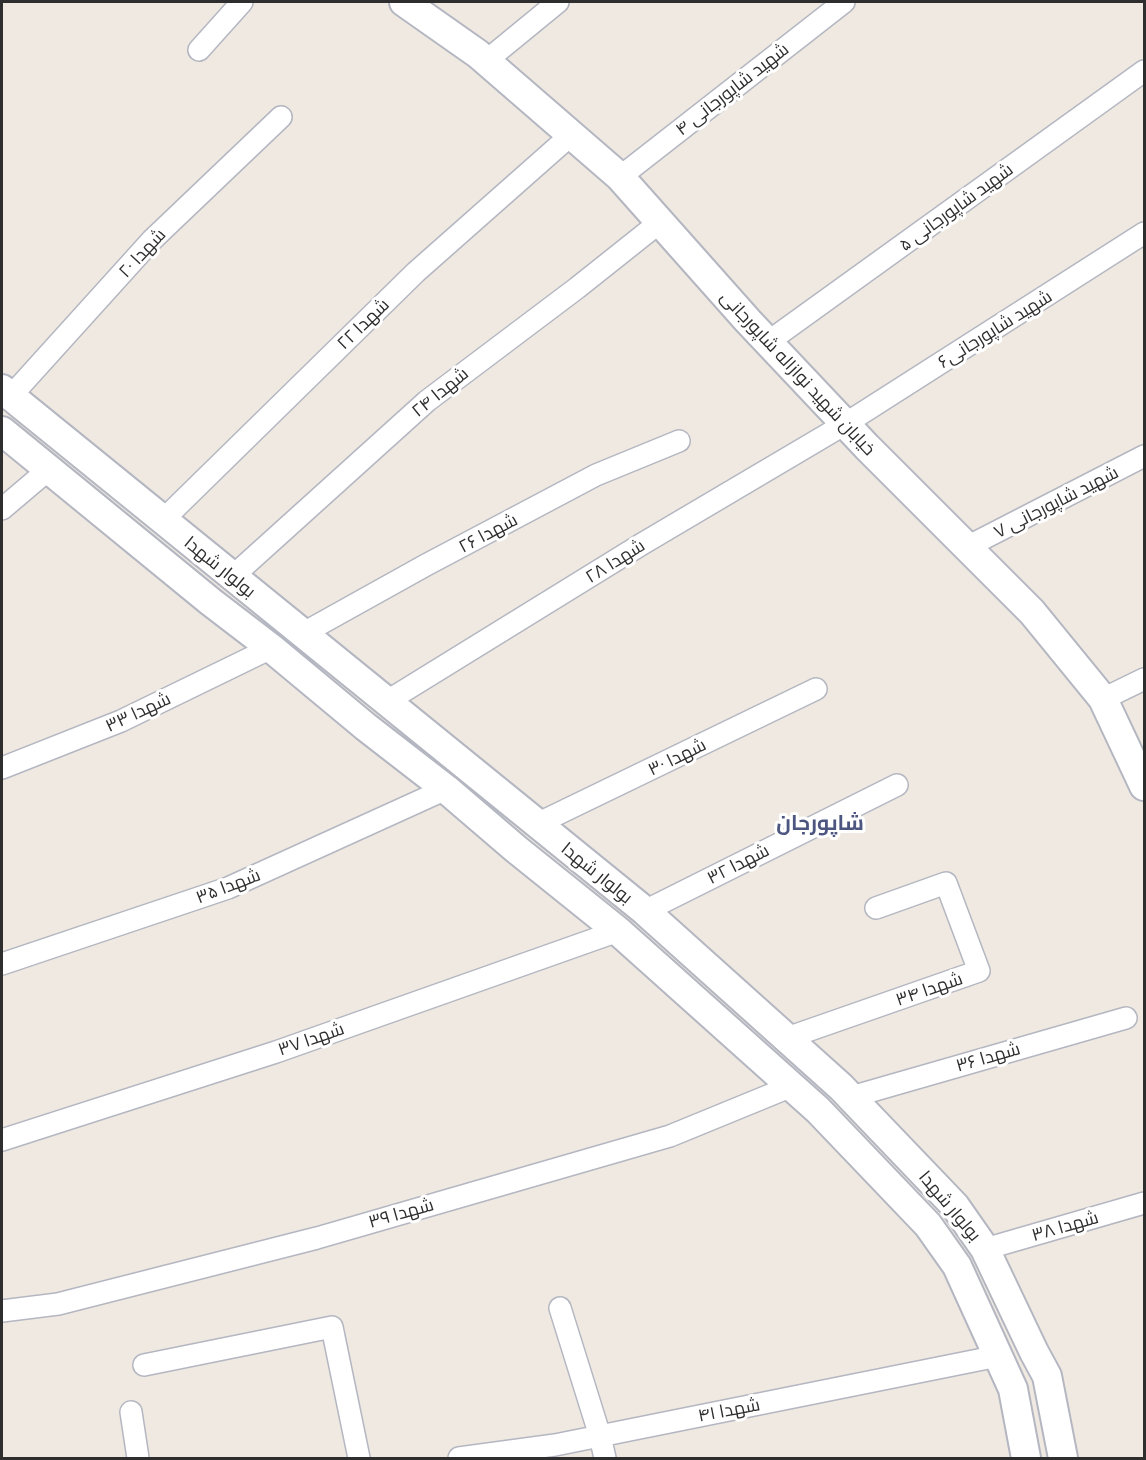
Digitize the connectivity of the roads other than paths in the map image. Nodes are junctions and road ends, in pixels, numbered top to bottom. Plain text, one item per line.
1 (242, 2) edge
2 (404, 2) edge
3 (558, 2) edge
4 (844, 2) edge
5 (199, 50) dead end
6 (486, 61) junction
7 (1144, 71) edge
8 (281, 117) dead end
9 (571, 135) junction
10 (620, 177) junction
11 (660, 222) junction
12 (1144, 233) edge
13 (768, 342) junction
14 (6, 392) edge
15 (845, 424) junction
16 (2, 431) edge
17 (679, 441) dead end
18 (1144, 456) edge
19 (48, 470) junction
20 (2, 509) edge
21 (163, 520) junction
22 (967, 547) junction
23 (232, 577) junction
24 (302, 634) junction
25 (272, 648) junction
26 (1144, 679) edge
27 (816, 689) dead end
28 (1103, 699) junction
29 (386, 702) junction
30 (2, 768) edge
31 (897, 785) dead end
32 (1144, 786) edge
33 (446, 789) junction
34 (537, 824) junction
35 (876, 908) dead end
36 (645, 911) junction
37 (618, 931) junction
38 (2, 964) edge
39 (1126, 1018) dead end
40 (787, 1038) junction
41 (792, 1086) junction
42 (851, 1097) junction
43 (2, 1140) edge
44 (1144, 1203) edge
45 (985, 1249) junction
46 (560, 1308) dead end
47 (2, 1311) edge
48 (998, 1356) junction
49 (144, 1365) dead end
50 (131, 1412) dead end
51 (600, 1436) junction
52 (138, 1458) edge
53 (359, 1458) edge
54 (459, 1458) edge
55 (605, 1458) edge
56 (1026, 1458) edge
57 (1063, 1458) edge

1 - 5 street
2 - 6 main road, خیابان شهید نوازاله شاپورجانی
3 - 6 street
4 - 10 street, شهید شاپورجانی ۴
6 - 9 main road, خیابان شهید نوازاله شاپورجانی
7 - 13 street, شهید شاپورجانی ۵
8 - 14 street, شهدا ۲۰
9 - 10 main road, خیابان شهید نوازاله شاپورجانی
9 - 21 street, شهدا ۲۲
10 - 11 main road, خیابان شهید نوازاله شاپورجانی
11 - 13 main road, خیابان شهید نوازاله شاپورجانی
11 - 23 street, شهدا ۲۴
12 - 15 street, شهید شاپورجانی۶
13 - 15 main road, خیابان شهید نوازاله شاپورجانی
14 - 21 main road, بولوار شهدا
15 - 22 main road, خیابان شهید نوازاله شاپورجانی
15 - 29 street, شهدا ۲۸
16 - 19 main road, بولوار شهدا
17 - 24 street, شهدا ۲۶
18 - 22 street, شهید شاپورجانی ۷
19 - 20 street
19 - 25 main road, بولوار شهدا
21 - 23 main road, بولوار شهدا
22 - 28 main road, خیابان شهید نوازاله شاپورجانی
23 - 24 main road, بولوار شهدا
24 - 29 main road, بولوار شهدا
25 - 30 street, شهدا ۳۳
25 - 33 main road, بولوار شهدا
26 - 28 street
27 - 34 street, شهدا ۳۰
28 - 32 main road, خیابان شهید نوازاله شاپورجانی
29 - 34 main road, بولوار شهدا
31 - 36 street, شهدا ۳۲
33 - 37 main road, بولوار شهدا
33 - 38 street, شهدا ۳۵
34 - 36 main road, بولوار شهدا
35 - 40 street, شهدا ۳۴
36 - 40 main road, بولوار شهدا
37 - 41 main road, بولوار شهدا
37 - 43 street, شهدا ۳۷
39 - 42 street, شهدا ۳۶
40 - 42 main road, بولوار شهدا
41 - 47 street, شهدا ۳۹
41 - 48 main road, بولوار شهدا
42 - 45 main road, بولوار شهدا
44 - 45 street, شهدا ۳۸
45 - 57 main road, بولوار شهدا
46 - 51 street
48 - 51 street, شهدا ۴۱
48 - 56 main road, بولوار شهدا
49 - 53 street
50 - 52 street
51 - 54 street, شهدا ۴۱
51 - 55 street

